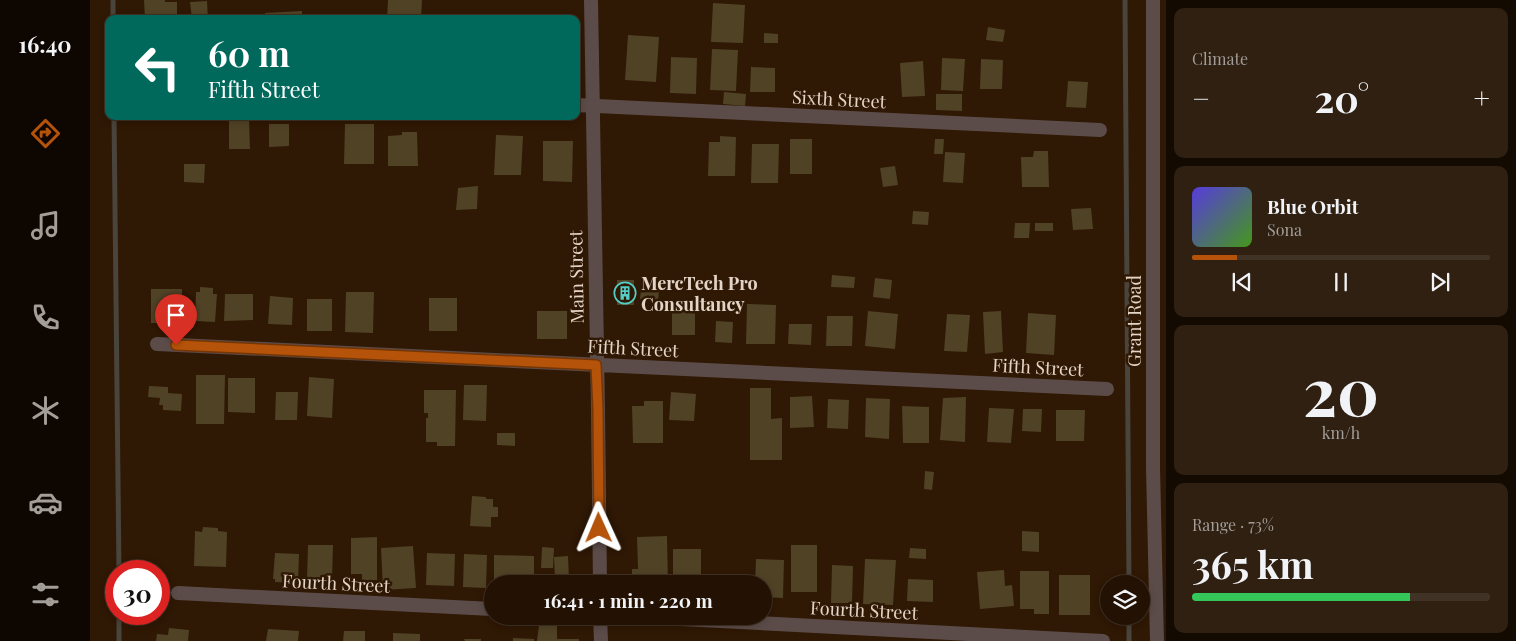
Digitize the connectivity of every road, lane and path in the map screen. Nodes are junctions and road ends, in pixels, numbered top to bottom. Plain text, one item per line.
1 (591, 0) edge
2 (1153, 0) edge
3 (580, 105) edge
4 (592, 106) junction
5 (1100, 130) dead end
6 (157, 344) dead end
7 (596, 365) junction
8 (1107, 389) dead end
9 (1160, 467) edge
10 (600, 575) edge
11 (178, 593) dead end
12 (484, 610) edge
13 (772, 624) edge
14 (600, 625) edge
15 (601, 641) edge
16 (1103, 641) edge
17 (1157, 641) edge

1 - 4 street, Main Street
2 - 9 street, Grant Road
3 - 4 street, Sixth Street
4 - 5 street, Sixth Street
4 - 7 street, Main Street
6 - 7 street, Fifth Street
7 - 8 street, Fifth Street
7 - 10 street, Main Street
9 - 17 street, Grant Road
11 - 12 street, Fourth Street
13 - 16 street, Fourth Street
14 - 15 street

